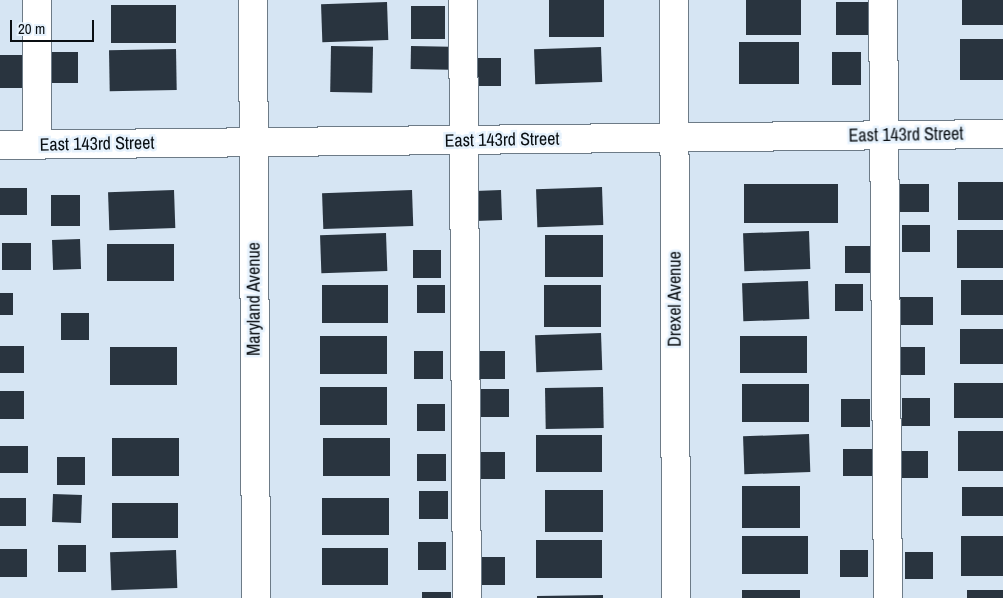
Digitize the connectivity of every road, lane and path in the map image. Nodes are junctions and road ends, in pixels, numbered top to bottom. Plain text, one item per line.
1 (37, 0) edge
2 (253, 0) edge
3 (463, 0) edge
4 (674, 0) edge
5 (883, 0) edge
6 (1003, 134) edge
7 (884, 136) junction
8 (674, 138) junction
9 (464, 141) junction
10 (253, 142) junction
11 (0, 145) edge
12 (37, 145) junction
13 (256, 598) edge
14 (467, 598) edge
15 (676, 598) edge
16 (888, 598) edge

1 - 12 street
2 - 10 street, Maryland Avenue
3 - 9 street
4 - 8 street, Drexel Avenue
5 - 7 street
6 - 7 street, East 143rd Street
7 - 8 street, East 143rd Street
7 - 16 street
8 - 9 street, East 143rd Street
8 - 15 street, Drexel Avenue
9 - 10 street, East 143rd Street
9 - 14 street
10 - 12 street, East 143rd Street
10 - 13 street, Maryland Avenue
11 - 12 street, East 143rd Street

